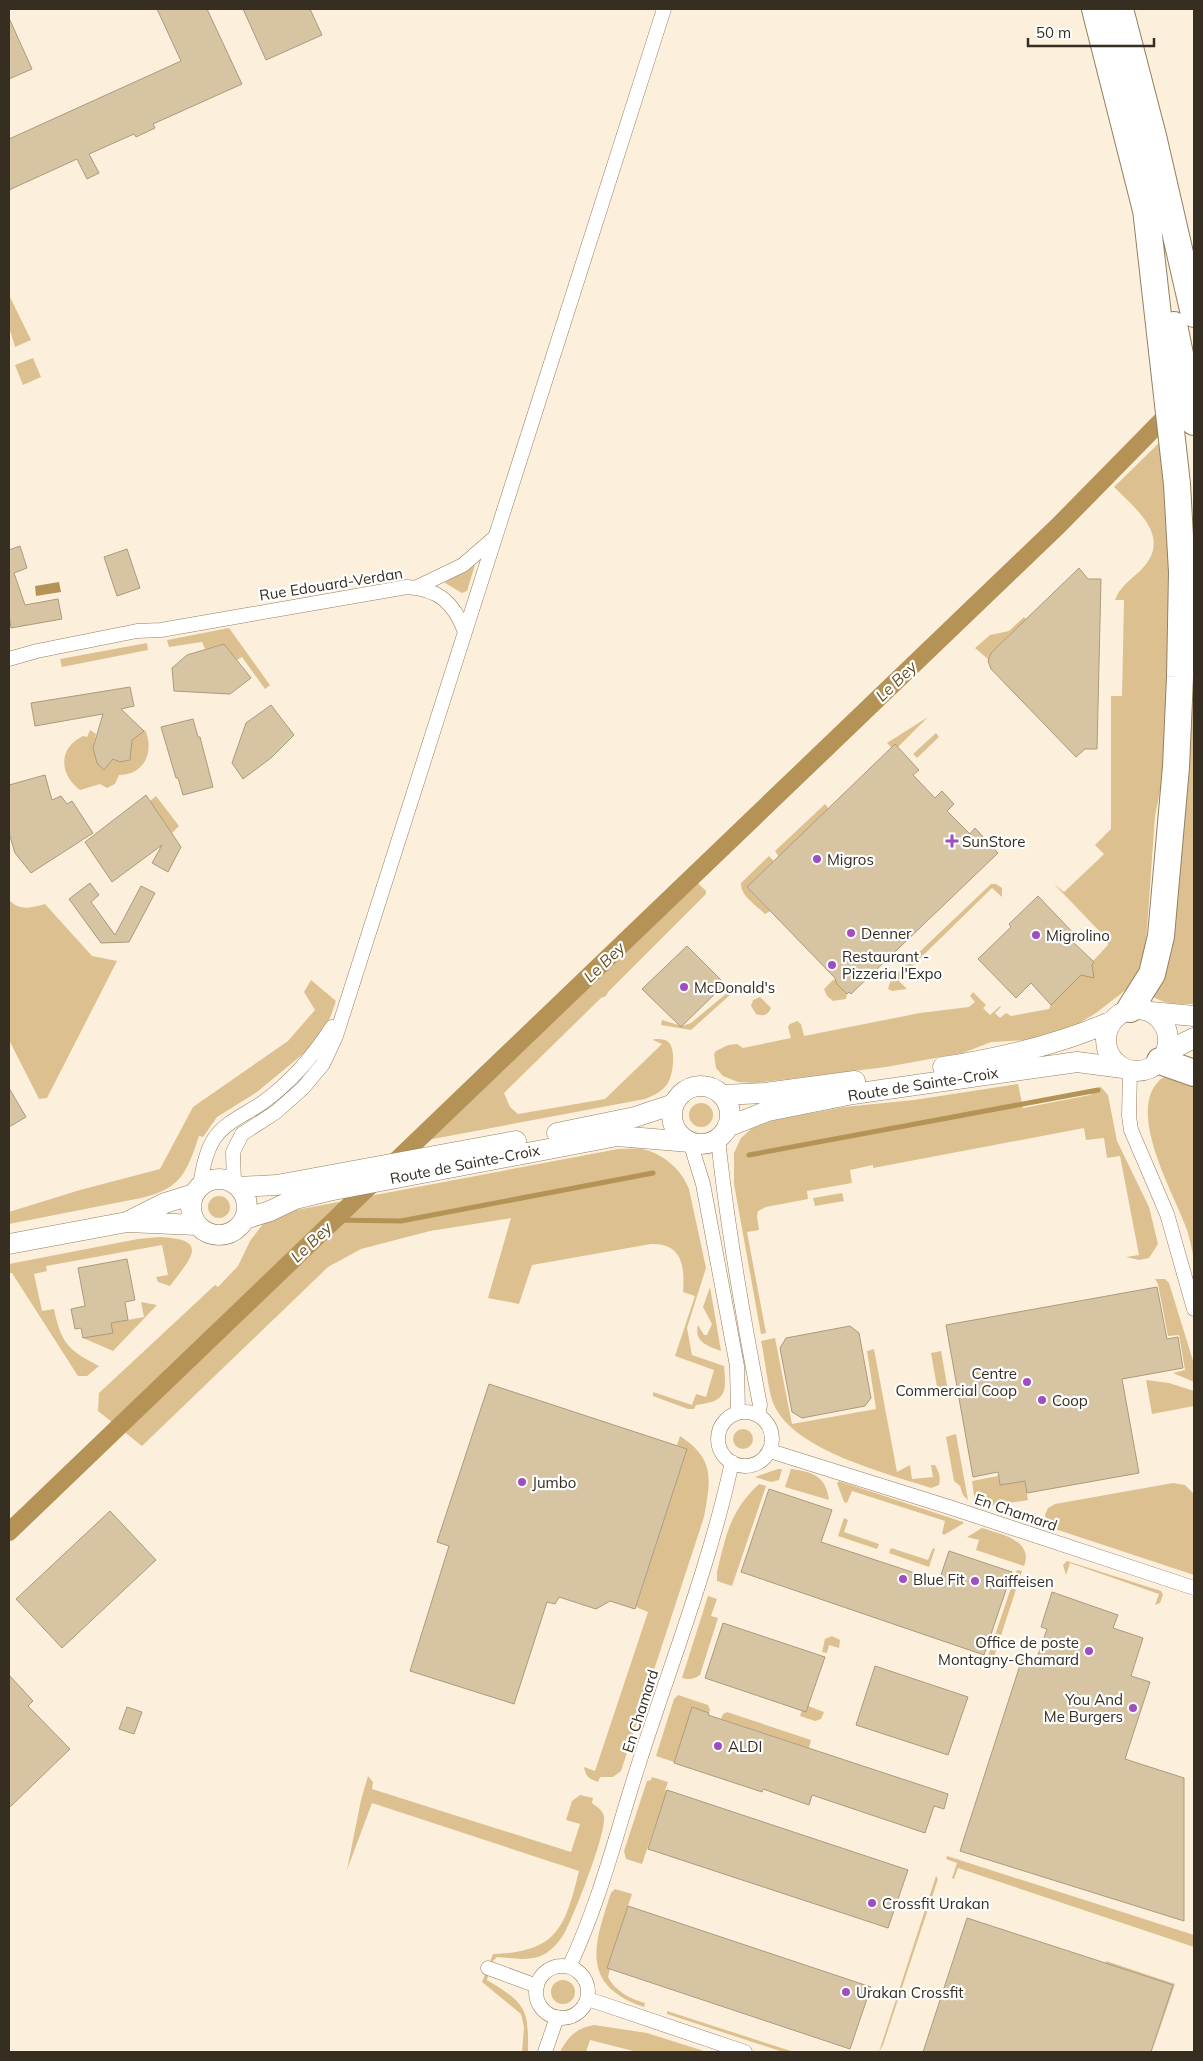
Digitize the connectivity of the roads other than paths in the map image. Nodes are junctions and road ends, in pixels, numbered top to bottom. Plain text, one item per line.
1 (664, 9) edge
2 (1095, 9) edge
3 (1120, 9) edge
4 (1146, 209) junction
5 (1194, 314) edge
6 (1194, 422) edge
7 (496, 536) junction
8 (415, 588) junction
9 (465, 632) junction
10 (9, 659) edge
11 (348, 1000) junction
12 (1131, 1014) junction
13 (1194, 1016) edge
14 (1194, 1038) edge
15 (1163, 1057) junction
16 (1127, 1069) junction
17 (1194, 1073) edge
18 (722, 1095) junction
19 (674, 1104) junction
20 (723, 1133) junction
21 (690, 1142) junction
22 (236, 1186) junction
23 (197, 1190) junction
24 (245, 1219) junction
25 (127, 1222) junction
26 (197, 1226) junction
27 (9, 1244) edge
28 (1194, 1309) edge
29 (738, 1413) junction
30 (758, 1415) junction
31 (770, 1451) junction
32 (732, 1462) junction
33 (1194, 1588) edge
34 (569, 1967) junction
35 (488, 1968) dead end
36 (537, 1986) junction
37 (588, 1999) junction
38 (556, 2017) junction
39 (545, 2052) edge
40 (745, 2052) edge

1 - 7 street
2 - 4 highway
3 - 5 highway
4 - 6 highway
4 - 12 highway
7 - 8 street
7 - 9 street
8 - 9 street, Rue Edouard-Verdan
8 - 10 street, Rue Edouard-Verdan
9 - 11 street
11 - 22 street
11 - 23 street
12 - 13 main road, Route de Sainte-Croix
12 - 15 main road
12 - 16 main road
12 - 18 main road, Route de Sainte-Croix
14 - 15 main road, Route de Sainte-Croix
15 - 16 main road, Route de Sainte-Croix
15 - 17 highway
16 - 20 main road, Route de Sainte-Croix
16 - 28 street
18 - 19 main road
18 - 20 main road
19 - 21 main road
19 - 22 main road, Route de Sainte-Croix
20 - 21 main road
20 - 30 street
21 - 24 main road, Route de Sainte-Croix
21 - 29 street
22 - 23 main road
22 - 24 main road
23 - 25 main road
23 - 26 main road
24 - 26 main road
25 - 26 main road
25 - 27 main road
29 - 30 street
29 - 32 street
30 - 31 street
31 - 32 street
31 - 33 street, En Chamard
32 - 34 street, En Chamard
34 - 36 street
34 - 37 street
35 - 36 street
36 - 38 street
37 - 38 street
37 - 40 street
38 - 39 street

